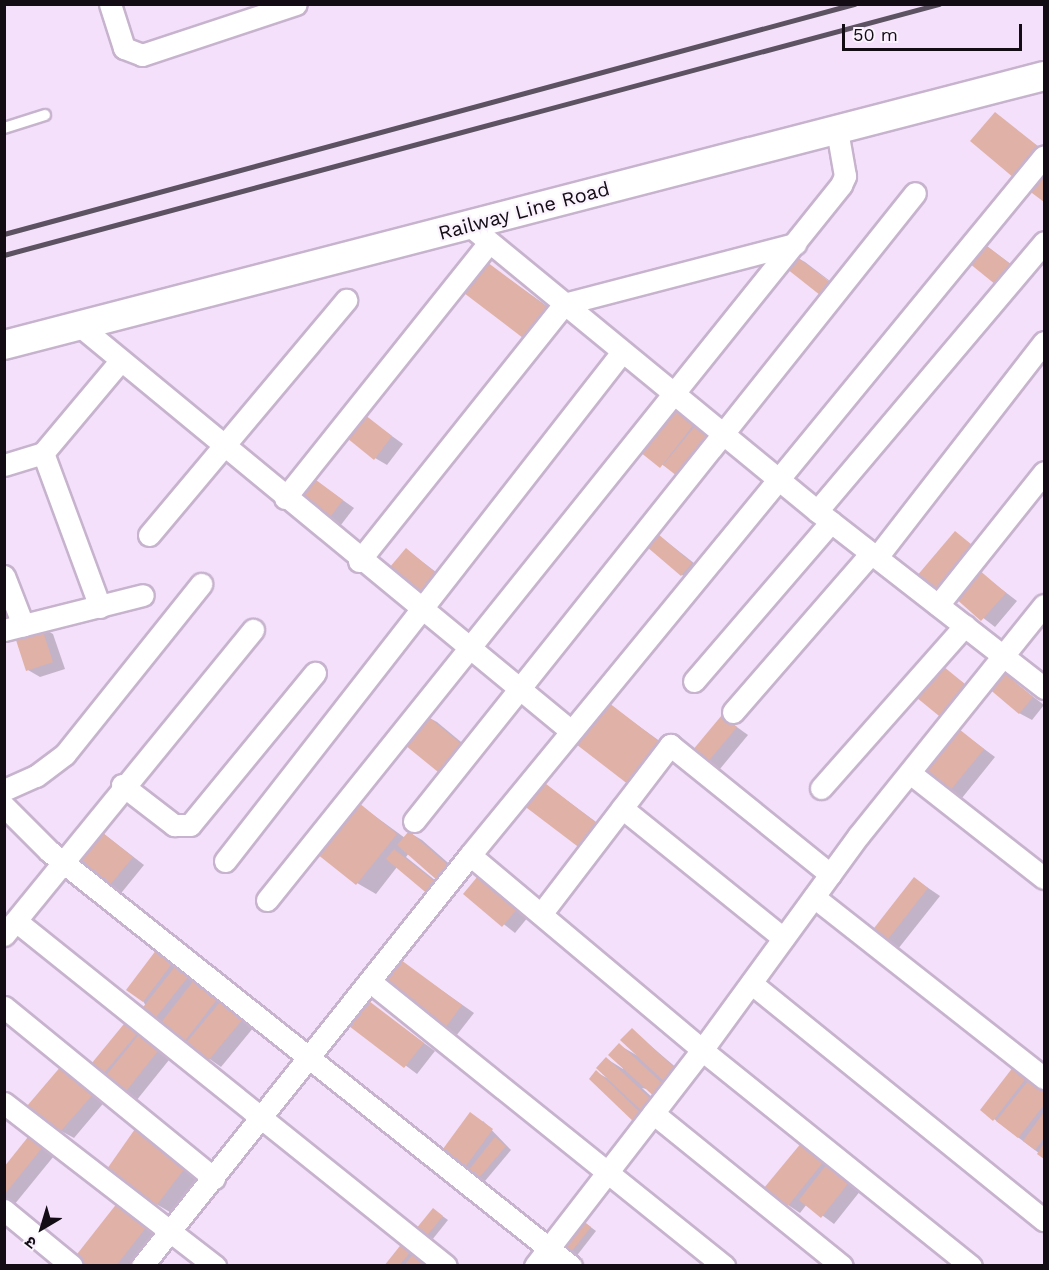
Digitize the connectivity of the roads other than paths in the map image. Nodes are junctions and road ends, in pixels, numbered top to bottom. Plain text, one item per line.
1 (110, 4) edge
2 (296, 4) edge
3 (1044, 76) edge
4 (45, 115) dead end
5 (4, 128) edge
6 (837, 130) junction
7 (1044, 156) edge
8 (915, 193) dead end
9 (479, 233) junction
10 (1044, 242) edge
11 (795, 244) junction
12 (346, 300) dead end
13 (564, 304) junction
14 (80, 326) junction
15 (1044, 342) edge
16 (4, 345) edge
17 (622, 352) junction
18 (121, 360) junction
19 (674, 394) junction
20 (722, 435) junction
21 (223, 446) junction
22 (43, 453) junction
23 (4, 465) edge
24 (1044, 472) edge
25 (779, 478) junction
26 (285, 498) junction
27 (824, 516) junction
28 (149, 535) dead end
29 (874, 555) junction
30 (359, 561) junction
31 (4, 576) edge
32 (201, 584) dead end
33 (143, 596) dead end
34 (938, 605) junction
35 (1044, 605) edge
36 (100, 607) junction
37 (419, 608) junction
38 (965, 625) junction
39 (14, 627) edge
40 (253, 630) dead end
41 (466, 647) junction
42 (1004, 656) junction
43 (315, 673) dead end
44 (694, 681) dead end
45 (1044, 688) edge
46 (519, 689) junction
47 (733, 712) dead end
48 (571, 731) junction
49 (910, 773) junction
50 (122, 785) junction
51 (820, 788) dead end
52 (4, 790) edge
53 (4, 806) edge
54 (622, 808) junction
55 (414, 821) dead end
56 (470, 855) junction
57 (62, 861) junction
58 (225, 861) dead end
59 (830, 874) junction
60 (1044, 878) edge
61 (814, 897) junction
62 (267, 900) dead end
63 (541, 914) junction
64 (10, 928) edge
65 (783, 938) junction
66 (372, 983) junction
67 (751, 983) junction
68 (4, 1007) edge
69 (702, 1050) junction
70 (313, 1057) junction
71 (1044, 1078) edge
72 (4, 1103) edge
73 (653, 1113) junction
74 (262, 1119) junction
75 (608, 1172) junction
76 (214, 1178) junction
77 (4, 1210) edge
78 (1044, 1220) edge
79 (172, 1230) junction
80 (549, 1248) junction
81 (72, 1266) edge
82 (142, 1266) edge
83 (214, 1266) edge
84 (446, 1266) edge
85 (535, 1266) edge
86 (571, 1266) edge
87 (724, 1266) edge
88 (842, 1266) edge
89 (972, 1266) edge

1 - 2 street
3 - 6 street, Railway Line Road
4 - 5 lane
6 - 9 street, Railway Line Road
6 - 11 street
7 - 25 street
8 - 20 street
9 - 13 street
9 - 14 street, Railway Line Road
9 - 26 street
10 - 27 street
11 - 13 street
11 - 19 street
12 - 21 street
13 - 17 street
13 - 30 street
14 - 16 street, Railway Line Road
14 - 18 street
15 - 29 street
17 - 19 street
17 - 37 street
18 - 21 street
18 - 22 street
19 - 20 street
19 - 41 street
20 - 25 street
20 - 46 street
21 - 26 street
21 - 28 street
22 - 23 street
22 - 36 street
24 - 34 street
25 - 27 street
25 - 48 street
26 - 30 street
27 - 29 street
27 - 44 street
29 - 34 street
29 - 47 street
30 - 37 street
31 - 39 street
32 - 52 street
33 - 36 street
34 - 38 street
35 - 42 street
36 - 39 street
37 - 41 street
37 - 58 street
38 - 42 street
38 - 51 street
40 - 50 street
41 - 46 street
41 - 62 street
42 - 45 street
42 - 49 street
43 - 50 street
46 - 48 street
46 - 55 street
48 - 56 street
49 - 59 street
49 - 60 street
50 - 57 street
53 - 57 street
54 - 59 street
54 - 63 street
54 - 65 street
56 - 63 street
56 - 66 street
57 - 64 street
57 - 70 street
59 - 61 street
61 - 65 street
61 - 71 street
63 - 69 street
64 - 74 street
65 - 67 street
66 - 70 street
66 - 75 street
67 - 69 street
67 - 78 street
68 - 76 street
69 - 73 street
69 - 89 street
70 - 74 street
70 - 80 street
72 - 79 street
73 - 75 street
73 - 88 street
74 - 76 street
74 - 84 street
75 - 80 street
75 - 87 street
76 - 79 street
77 - 81 street
79 - 82 street
79 - 83 street
80 - 85 street
80 - 86 street

